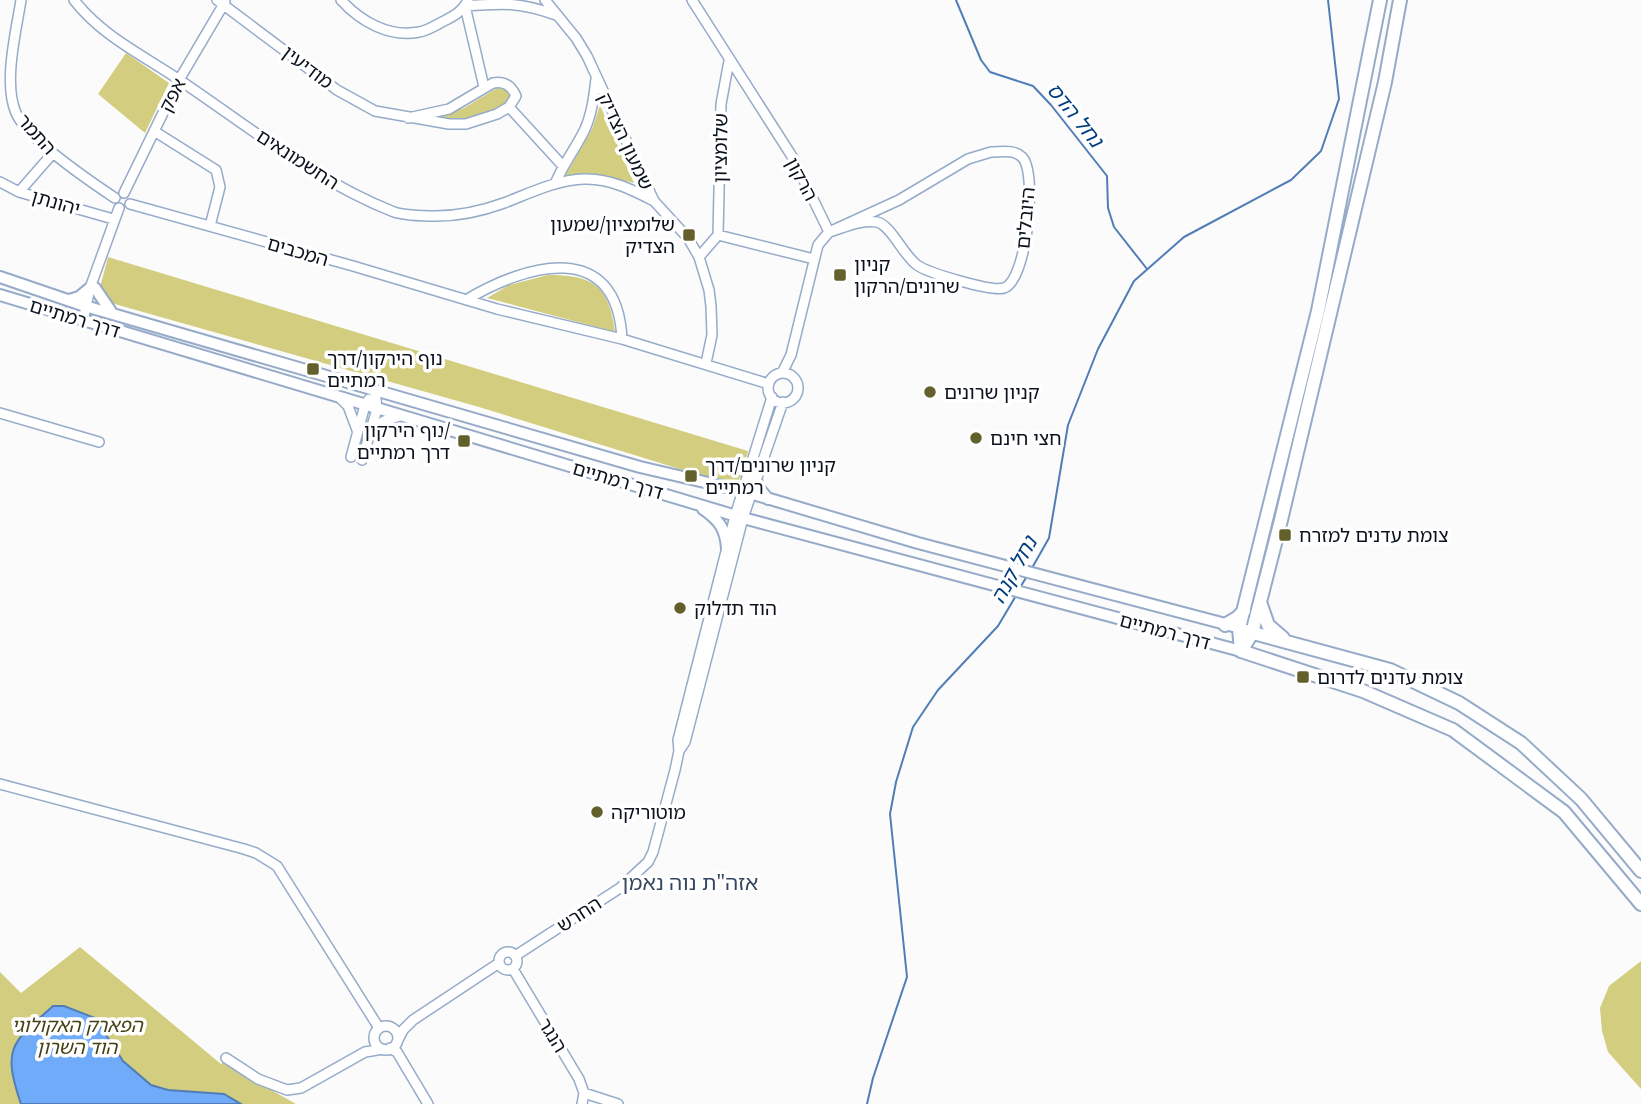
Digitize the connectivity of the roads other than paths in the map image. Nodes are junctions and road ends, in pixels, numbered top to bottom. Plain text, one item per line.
1 (21, 0) edge
2 (74, 0) edge
3 (341, 0) edge
4 (545, 0) edge
5 (692, 0) edge
6 (1380, 0) edge
7 (1400, 0) edge
8 (222, 1) edge
9 (466, 3) edge
10 (558, 16) junction
11 (729, 61) junction
12 (597, 77) junction
13 (179, 80) junction
14 (484, 87) junction
15 (509, 107) junction
16 (408, 118) junction
17 (154, 131) junction
18 (53, 153) junction
19 (562, 165) junction
20 (0, 182) edge
21 (555, 184) junction
22 (19, 192) junction
23 (124, 192) junction
24 (654, 201) junction
25 (117, 203) junction
26 (130, 204) junction
27 (113, 219) junction
28 (210, 226) junction
29 (829, 232) junction
30 (718, 235) junction
31 (699, 257) junction
32 (814, 259) junction
33 (0, 277) edge
34 (93, 288) junction
35 (0, 295) edge
36 (68, 300) junction
37 (466, 300) junction
38 (88, 306) junction
39 (112, 313) junction
40 (83, 321) junction
41 (622, 339) junction
42 (706, 363) junction
43 (786, 374) junction
44 (769, 384) junction
45 (375, 390) junction
46 (338, 396) junction
47 (772, 397) junction
48 (783, 402) junction
49 (365, 405) junction
50 (377, 409) junction
51 (0, 414) edge
52 (400, 416) junction
53 (371, 430) junction
54 (358, 432) junction
55 (99, 442) dead end
56 (351, 457) dead end
57 (362, 460) dead end
58 (752, 479) junction
59 (732, 488) junction
60 (747, 492) junction
61 (768, 499) junction
62 (695, 503) junction
63 (739, 517) junction
64 (727, 549) junction
65 (1261, 594) junction
66 (1244, 611) junction
67 (1225, 625) junction
68 (1239, 628) junction
69 (1252, 633) junction
70 (1289, 642) junction
71 (1241, 651) junction
72 (679, 751) junction
73 (0, 784) edge
74 (1641, 871) edge
75 (1641, 904) edge
76 (515, 956) junction
77 (499, 963) junction
78 (513, 969) junction
79 (413, 1020) junction
80 (383, 1027) junction
81 (374, 1038) junction
82 (390, 1046) junction
83 (365, 1052) junction
84 (226, 1058) dead end
85 (584, 1093) junction
86 (428, 1104) edge
87 (582, 1104) edge
88 (618, 1104) edge

1 - 18 street, התמר
2 - 13 street, החשמונאים
3 - 9 street
4 - 10 street, שמעון הצדיק
5 - 11 street, הרקון
6 - 66 highway
7 - 65 highway
8 - 13 street, אפק
8 - 16 street, מודיעין
9 - 10 street
9 - 14 street
10 - 12 street, שמעון הצדיק
11 - 29 street, הרקון
11 - 30 street, שלומציון
12 - 19 street
12 - 24 street, שמעון הצדיק
13 - 17 street, אפק
13 - 21 street, החשמונאים
14 - 15 street
14 - 16 street, מודיעין
15 - 16 street, מודיעין
15 - 19 street
17 - 23 street, אפק
17 - 28 street
18 - 22 street
18 - 25 street, התמר
19 - 21 street
20 - 22 street, יהונתן
21 - 24 street, החשמונאים
22 - 27 street, יהונתן
23 - 25 street
23 - 26 street
24 - 31 street, שמעון הצדיק
25 - 26 street
25 - 27 street
26 - 28 street, המכבים
27 - 34 street
28 - 37 street, המכבים
29 - 29 street, היובלים
29 - 32 street
30 - 31 street
30 - 32 street
31 - 42 street, שמעון הצדיק
32 - 43 street
33 - 36 main road, דרך רמתיים
34 - 36 main road
34 - 38 street
34 - 39 main road
35 - 40 main road, דרך רמתיים
36 - 38 main road, דרך רמתיים
37 - 41 street, המכבים
37 - 41 street
38 - 39 main road, דרך רמתיים
38 - 40 street
39 - 45 main road, דרך רמתיים
40 - 46 main road, דרך רמתיים
41 - 42 street, המכבים
42 - 44 street, המכבים
43 - 44 street
43 - 48 street
44 - 47 street
45 - 49 street
45 - 50 street
45 - 59 main road, דרך רמתיים
46 - 49 main road, דרך רמתיים
46 - 54 street
47 - 48 street
47 - 58 street
48 - 58 street
49 - 50 main road, דרך רמתיים
49 - 54 street
50 - 52 main road, דרך רמתיים
50 - 53 street
51 - 55 street
52 - 53 street
52 - 62 main road, דרך רמתיים
53 - 57 street
54 - 56 street
58 - 59 main road
58 - 60 street
58 - 61 main road
59 - 60 main road, דרך רמתיים
60 - 61 main road, דרך רמתיים
60 - 63 street
61 - 67 main road, דרך רמתיים
62 - 63 main road, דרך רמתיים
62 - 64 main road
63 - 64 street, החרש
63 - 71 main road, דרך רמתיים
63 - 72 street, החרש
64 - 72 street, החרש
65 - 69 highway
65 - 70 highway
66 - 67 highway
66 - 68 highway
67 - 68 main road, דרך רמתיים
68 - 69 highway
68 - 71 highway
69 - 70 highway
69 - 71 highway
70 - 74 highway
71 - 75 highway
72 - 76 street, החרש
73 - 80 street
76 - 77 street
76 - 78 street
77 - 78 street
77 - 79 street
78 - 85 street, הנגר
79 - 80 street
79 - 82 street
80 - 81 street
80 - 82 street
81 - 82 street
81 - 83 street
82 - 83 street
82 - 86 street
83 - 84 street
85 - 87 street
85 - 88 street

